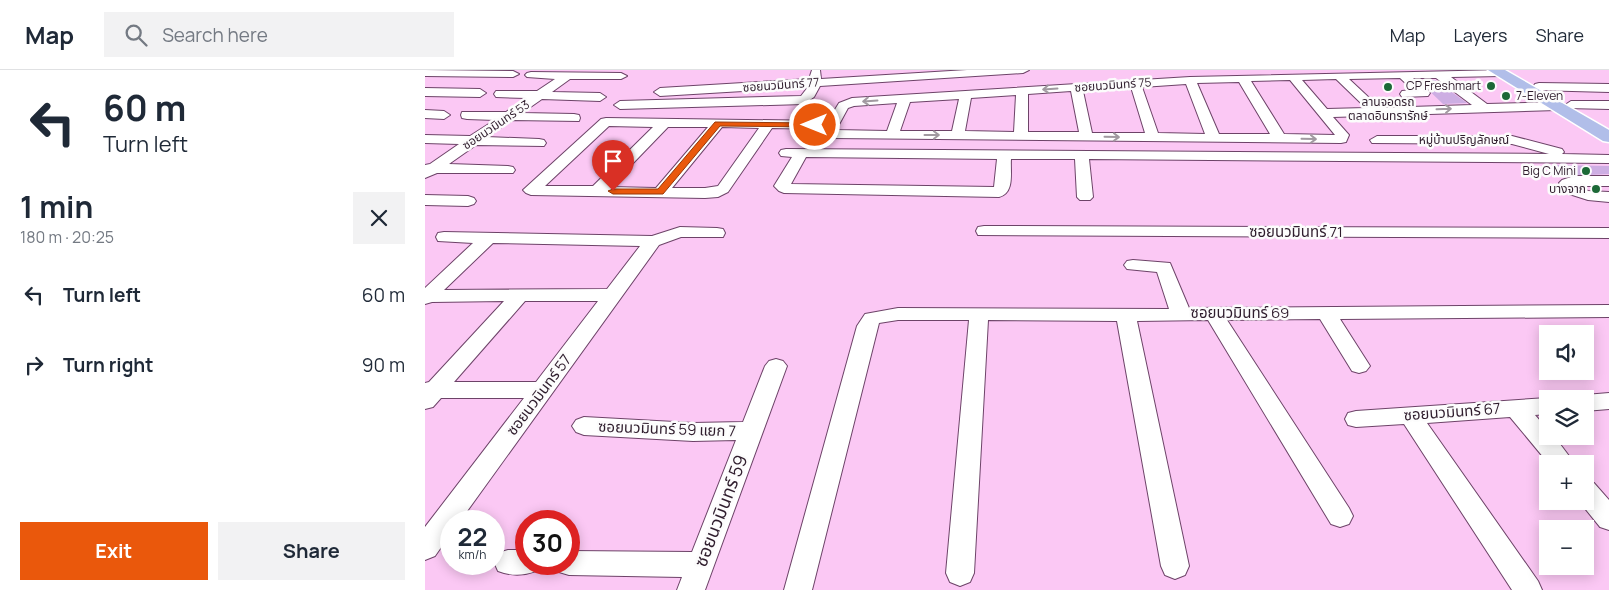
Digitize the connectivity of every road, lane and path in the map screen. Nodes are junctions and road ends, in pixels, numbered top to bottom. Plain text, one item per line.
1 (431, 70) edge
2 (1023, 70) edge
3 (1502, 71) edge
4 (425, 73) edge
5 (513, 74) dead end
6 (1439, 74) junction
7 (531, 75) dead end
8 (1403, 75) junction
9 (567, 76) junction
10 (621, 76) dead end
11 (1339, 76) junction
12 (816, 77) junction
13 (1293, 77) junction
14 (1243, 78) junction
15 (1190, 80) junction
16 (1135, 83) junction
17 (1076, 87) junction
18 (1539, 87) junction
19 (1609, 88) edge
20 (1022, 91) junction
21 (425, 92) edge
22 (660, 92) dead end
23 (480, 93) dead end
24 (500, 94) dead end
25 (966, 94) junction
26 (1406, 94) dead end
27 (539, 95) junction
28 (601, 97) dead end
29 (905, 98) junction
30 (620, 105) dead end
31 (1564, 105) junction
32 (1609, 105) edge
33 (1484, 108) junction
34 (1376, 111) junction
35 (1325, 113) junction
36 (425, 114) edge
37 (444, 114) dead end
38 (467, 115) dead end
39 (509, 116) junction
40 (574, 118) dead end
41 (664, 123) junction
42 (717, 124) junction
43 (768, 124) junction
44 (831, 125) junction
45 (1609, 126) edge
46 (892, 135) junction
47 (958, 135) junction
48 (1021, 136) junction
49 (1086, 136) junction
50 (1153, 137) junction
51 (1609, 137) edge
52 (1214, 138) junction
53 (1279, 138) junction
54 (426, 140) edge
55 (1377, 140) dead end
56 (473, 141) junction
57 (539, 143) dead end
58 (786, 153) dead end
59 (802, 153) junction
60 (1609, 153) edge
61 (1004, 155) junction
62 (1082, 155) junction
63 (1609, 159) edge
64 (428, 170) edge
65 (508, 170) dead end
66 (1609, 182) edge
67 (597, 191) junction
68 (660, 192) junction
69 (1085, 197) dead end
70 (1609, 197) edge
71 (425, 200) edge
72 (468, 202) dead end
73 (984, 231) dead end
74 (717, 233) dead end
75 (1609, 233) edge
76 (444, 238) dead end
77 (488, 238) junction
78 (653, 241) junction
79 (1133, 265) dead end
80 (520, 295) junction
81 (614, 295) junction
82 (426, 297) edge
83 (1609, 311) edge
84 (1213, 313) junction
85 (1326, 313) junction
86 (979, 314) junction
87 (1181, 314) junction
88 (1126, 315) junction
89 (777, 366) dead end
90 (1359, 366) dead end
91 (543, 390) junction
92 (428, 394) edge
93 (1609, 402) edge
94 (1594, 403) edge
95 (1539, 407) edge
96 (1517, 408) junction
97 (1409, 415) junction
98 (1355, 419) dead end
99 (584, 426) dead end
100 (751, 431) junction
101 (1556, 455) edge
102 (1594, 501) edge
103 (1340, 516) dead end
104 (1609, 519) edge
105 (427, 542) edge
106 (580, 564) edge
107 (1175, 566) dead end
108 (960, 573) dead end
109 (696, 578) edge
110 (798, 590) edge
111 (1528, 590) edge

1 - 4 street
2 - 12 street, ซอยนวมินทร์ 77
3 - 6 street, ซอยนวมินทร์ 75
3 - 18 main road
3 - 31 main road
4 - 5 street
6 - 8 street, ซอยนวมินทร์ 75
6 - 33 street
7 - 9 street
8 - 11 street, ซอยนวมินทร์ 75
8 - 26 street
9 - 10 street
9 - 27 street, ซอยนวมินทร์ 53
11 - 13 street, ซอยนวมินทร์ 75
11 - 34 street
12 - 22 street, ซอยนวมินทร์ 77
12 - 30 street
13 - 14 street, ซอยนวมินทร์ 75
13 - 35 street
14 - 15 street, ซอยนวมินทร์ 75
14 - 53 street
15 - 16 street, ซอยนวมินทร์ 75
15 - 52 street
16 - 17 street, ซอยนวมินทร์ 75
16 - 50 street
17 -> 20 street, ซอยนวมินทร์ 75
17 - 49 street
18 - 19 street
18 - 31 main road
20 - 25 street, ซอยนวมินทร์ 75
20 - 48 street
21 - 23 street
24 - 27 street
25 - 29 street, ซอยนวมินทร์ 75
25 - 47 street
27 - 28 street
27 - 39 street, ซอยนวมินทร์ 53
29 -> 44 street, ซอยนวมินทร์ 75
29 - 46 street
31 - 32 street
31 - 33 street
31 - 45 main road
31 - 51 main road
34 -> 33 street
34 - 35 street
53 -> 35 street
36 - 37 street
38 - 39 street
39 - 40 street
39 - 56 street, ซอยนวมินทร์ 53
41 - 42 street
41 - 67 street
41 - 67 street
42 - 43 street
42 - 68 street
43 - 44 street
43 - 68 street
44 - 46 street
46 -> 47 street
47 - 48 street
48 - 49 street
49 -> 50 street
50 - 52 street
52 - 53 street
54 - 56 street
55 - 60 street, หมู่บ้านปริญลักษณ์
56 - 57 street
56 - 64 street, ซอยนวมินทร์ 53
58 - 59 street
59 - 61 street
59 - 61 street
61 - 62 street
62 - 63 street
62 - 69 street
64 - 65 street
66 - 70 street
67 - 68 street
71 - 72 street
73 - 75 street, ซอยนวมินทร์ 71
74 - 78 street
76 - 77 street
77 - 78 street
77 - 82 street
78 - 81 street, ซอยนวมินทร์ 57
79 - 87 street
80 - 81 street
80 - 82 street
80 - 92 street
81 - 91 street, ซอยนวมินทร์ 57
83 - 85 street, ซอยนวมินทร์ 69
84 - 85 street, ซอยนวมินทร์ 69
84 - 87 street, ซอยนวมินทร์ 69
84 - 103 street
85 - 90 street
86 - 88 street, ซอยนวมินทร์ 69
86 - 108 street
86 - 110 street, ซอยนวมินทร์ 69
87 - 88 street, ซอยนวมินทร์ 69
88 - 107 street
89 - 100 street, ซอยนวมินทร์ 59
91 - 92 street
91 - 105 street, ซอยนวมินทร์ 57
93 - 94 street
95 - 96 street, ซอยนวมินทร์ 67
96 - 97 street, ซอยนวมินทร์ 67
96 - 101 street
97 - 98 street, ซอยนวมินทร์ 67
97 - 111 street
99 - 100 street, ซอยนวมินทร์ 59 แยก 7
100 - 109 street, ซอยนวมินทร์ 59
102 - 104 street
106 - 109 street

